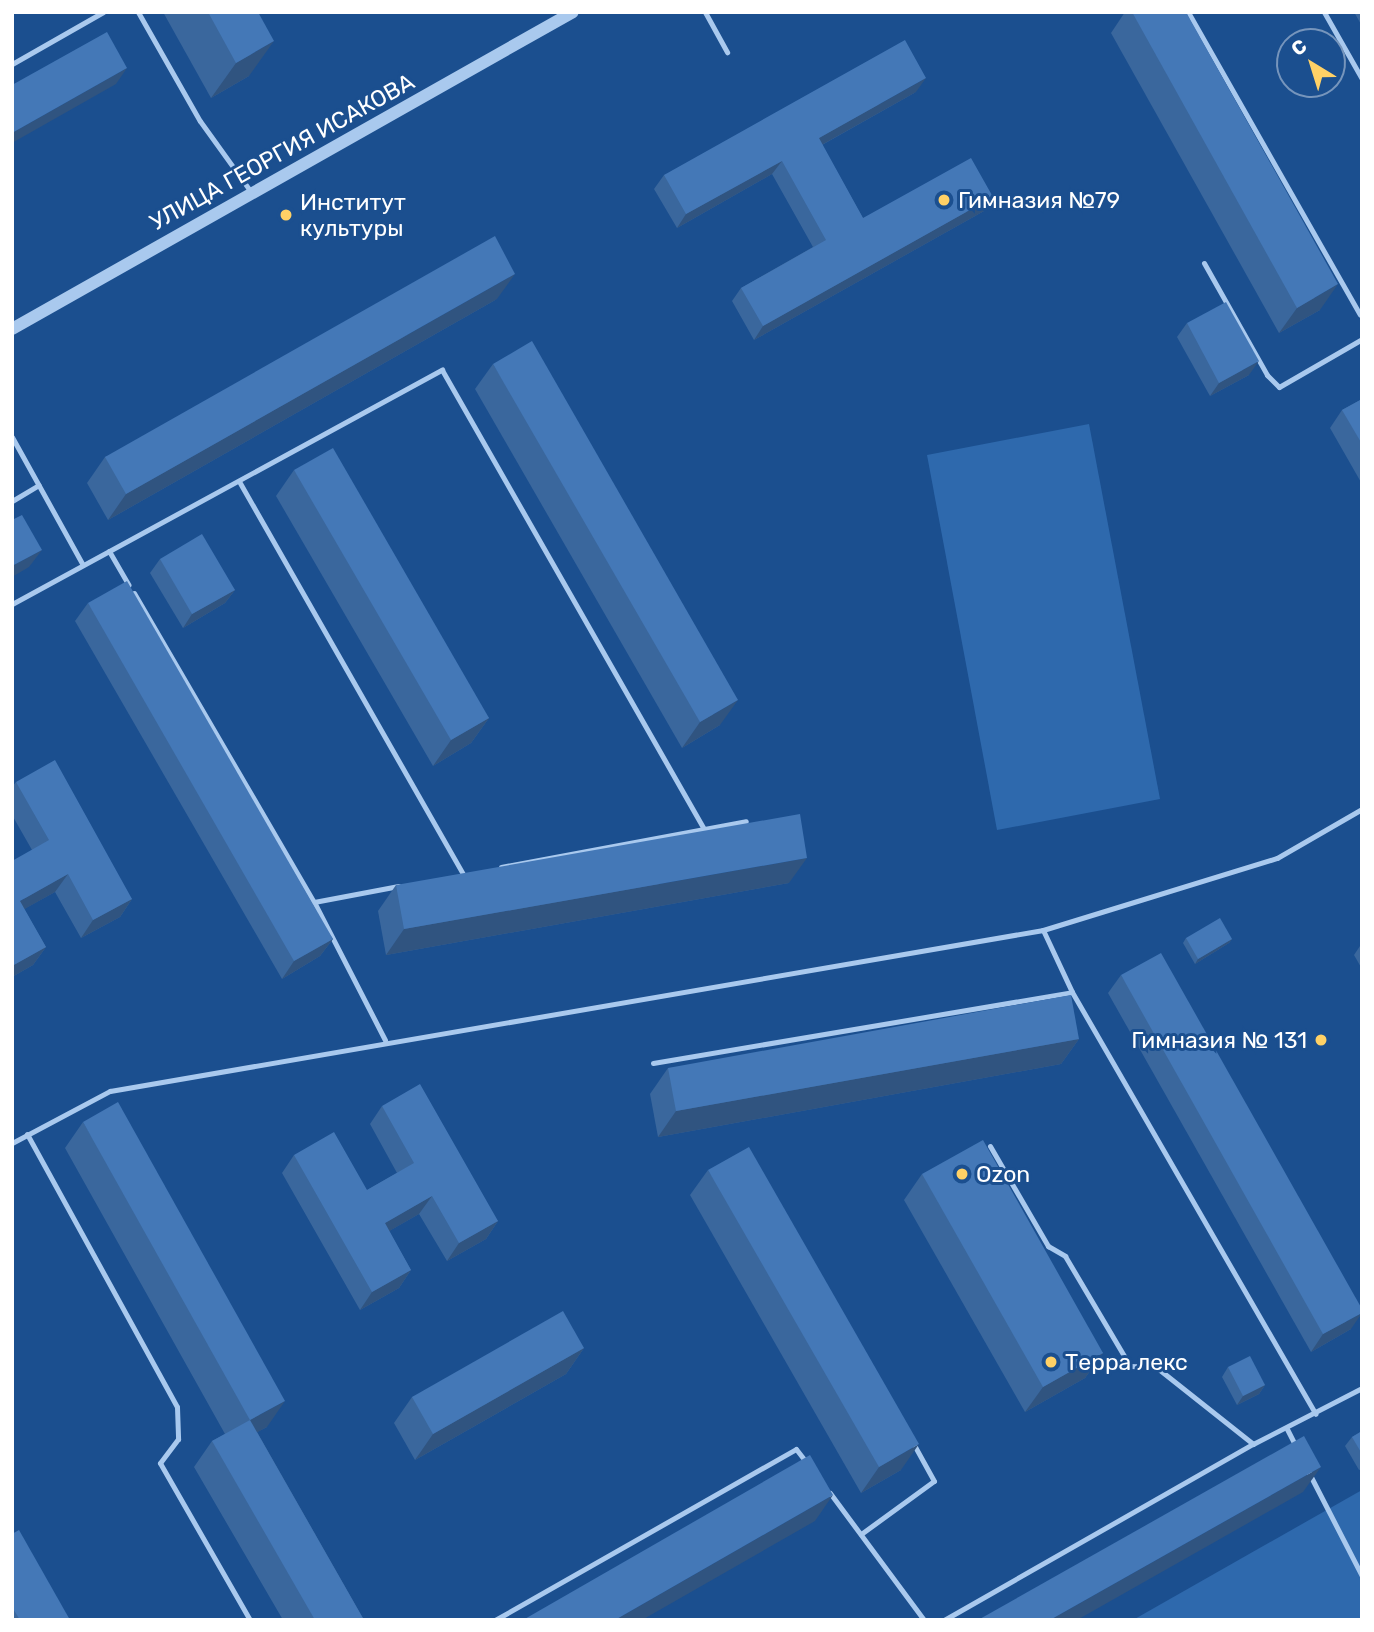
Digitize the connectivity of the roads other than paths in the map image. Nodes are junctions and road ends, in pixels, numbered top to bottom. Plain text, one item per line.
1 (103, 12) edge
2 (138, 12) edge
3 (573, 12) edge
4 (705, 12) edge
5 (1188, 12) edge
6 (1324, 12) edge
7 (727, 52) dead end
8 (12, 64) edge
9 (1362, 79) edge
10 (251, 192) junction
11 (1204, 263) dead end
12 (1361, 315) edge
13 (12, 330) edge
14 (1362, 339) edge
15 (12, 437) edge
16 (240, 483) junction
17 (39, 485) junction
18 (12, 501) edge
19 (109, 551) junction
20 (83, 565) junction
21 (12, 604) edge
22 (1362, 809) edge
23 (746, 821) edge
24 (704, 829) junction
25 (489, 869) edge
26 (476, 872) edge
27 (463, 874) junction
28 (449, 877) edge
29 (409, 884) edge
30 (314, 902) junction
31 (1043, 930) junction
32 (1072, 992) junction
33 (385, 1040) junction
34 (653, 1063) dead end
35 (27, 1134) junction
36 (12, 1143) edge
37 (990, 1146) edge
38 (1362, 1388) edge
39 (1316, 1414) junction
40 (1287, 1430) junction
41 (907, 1433) edge
42 (1253, 1444) junction
43 (1299, 1453) edge
44 (1305, 1465) edge
45 (813, 1470) edge
46 (821, 1481) edge
47 (861, 1534) junction
48 (1362, 1576) edge
49 (250, 1620) edge
50 (495, 1620) edge
51 (924, 1620) edge
52 (944, 1620) edge

1 - 8 lane
2 - 10 lane
3 - 10 street, УЛИЦА ГЕОРГИЯ ИСАКОВА
4 - 7 lane
5 - 12 lane
6 - 9 lane
10 - 13 street, УЛИЦА ГЕОРГИЯ ИСАКОВА
11 - 14 lane
15 - 17 lane
16 - 19 lane
16 - 24 lane
16 - 27 lane
17 - 18 lane
17 - 20 lane
19 - 20 lane
19 - 30 lane
20 - 21 lane
22 - 31 lane
23 - 24 lane
24 - 25 lane
26 - 27 lane
27 - 28 lane
29 - 30 lane
30 - 33 lane
31 - 32 lane
31 - 33 lane
32 - 34 lane
32 - 39 lane
33 - 35 lane
35 - 36 lane
35 - 49 lane
37 - 42 lane
38 - 39 lane
39 - 40 lane
40 - 42 lane
40 - 43 lane
41 - 47 lane
42 - 52 lane
44 - 48 lane
45 - 50 lane
46 - 47 lane
47 - 51 lane

